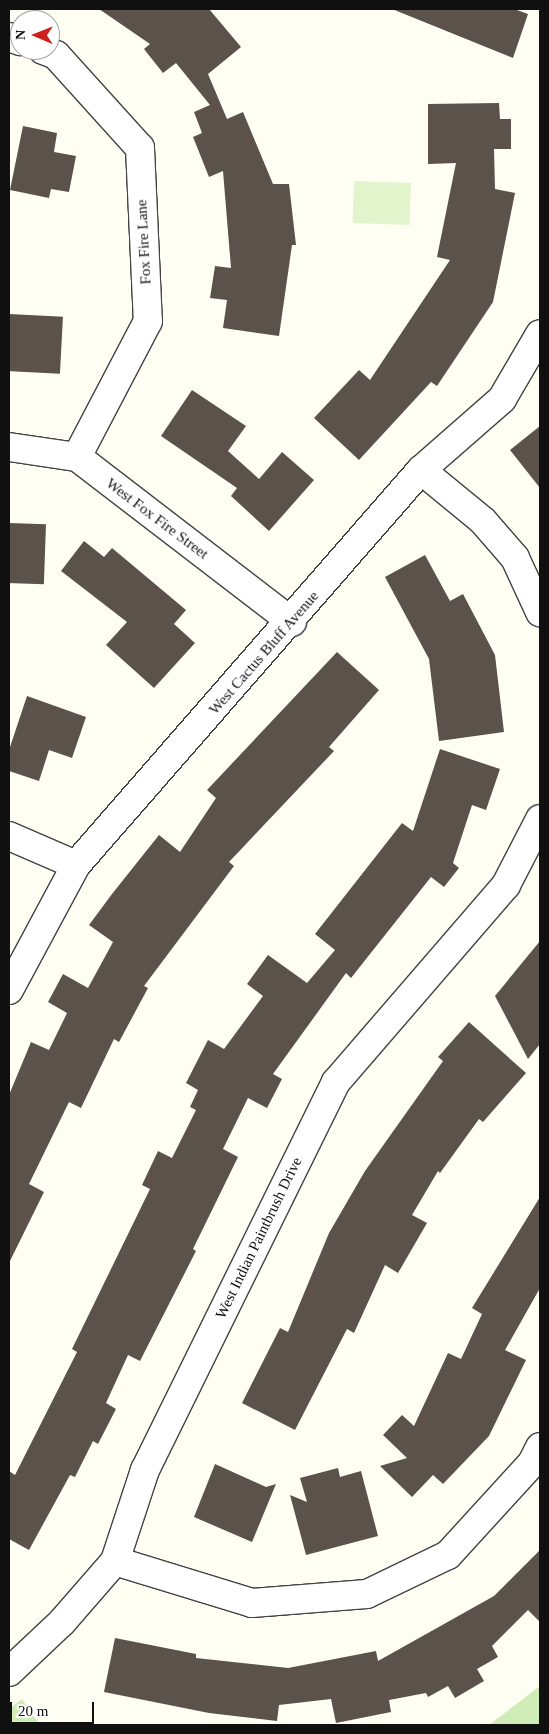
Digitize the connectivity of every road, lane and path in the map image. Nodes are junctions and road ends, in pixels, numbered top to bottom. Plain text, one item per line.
1 (60, 59) edge
2 (540, 334) edge
3 (9, 448) edge
4 (78, 457) junction
5 (421, 470) junction
6 (540, 612) edge
7 (292, 622) junction
8 (540, 819) edge
9 (9, 836) edge
10 (76, 865) junction
11 (9, 990) edge
12 (540, 1447) edge
13 (115, 1561) junction
14 (9, 1672) edge

1 - 4 street, Fox Fire Lane
2 - 5 street, West Cactus Bluff Avenue
3 - 4 street
4 - 7 street, West Fox Fire Street
5 - 6 street
5 - 7 street, West Cactus Bluff Avenue
7 - 10 street, West Cactus Bluff Avenue
8 - 13 street, West Indian Paintbrush Drive
9 - 10 street
10 - 11 street, West Cactus Bluff Avenue
12 - 13 street
13 - 14 street, West Indian Paintbrush Drive

